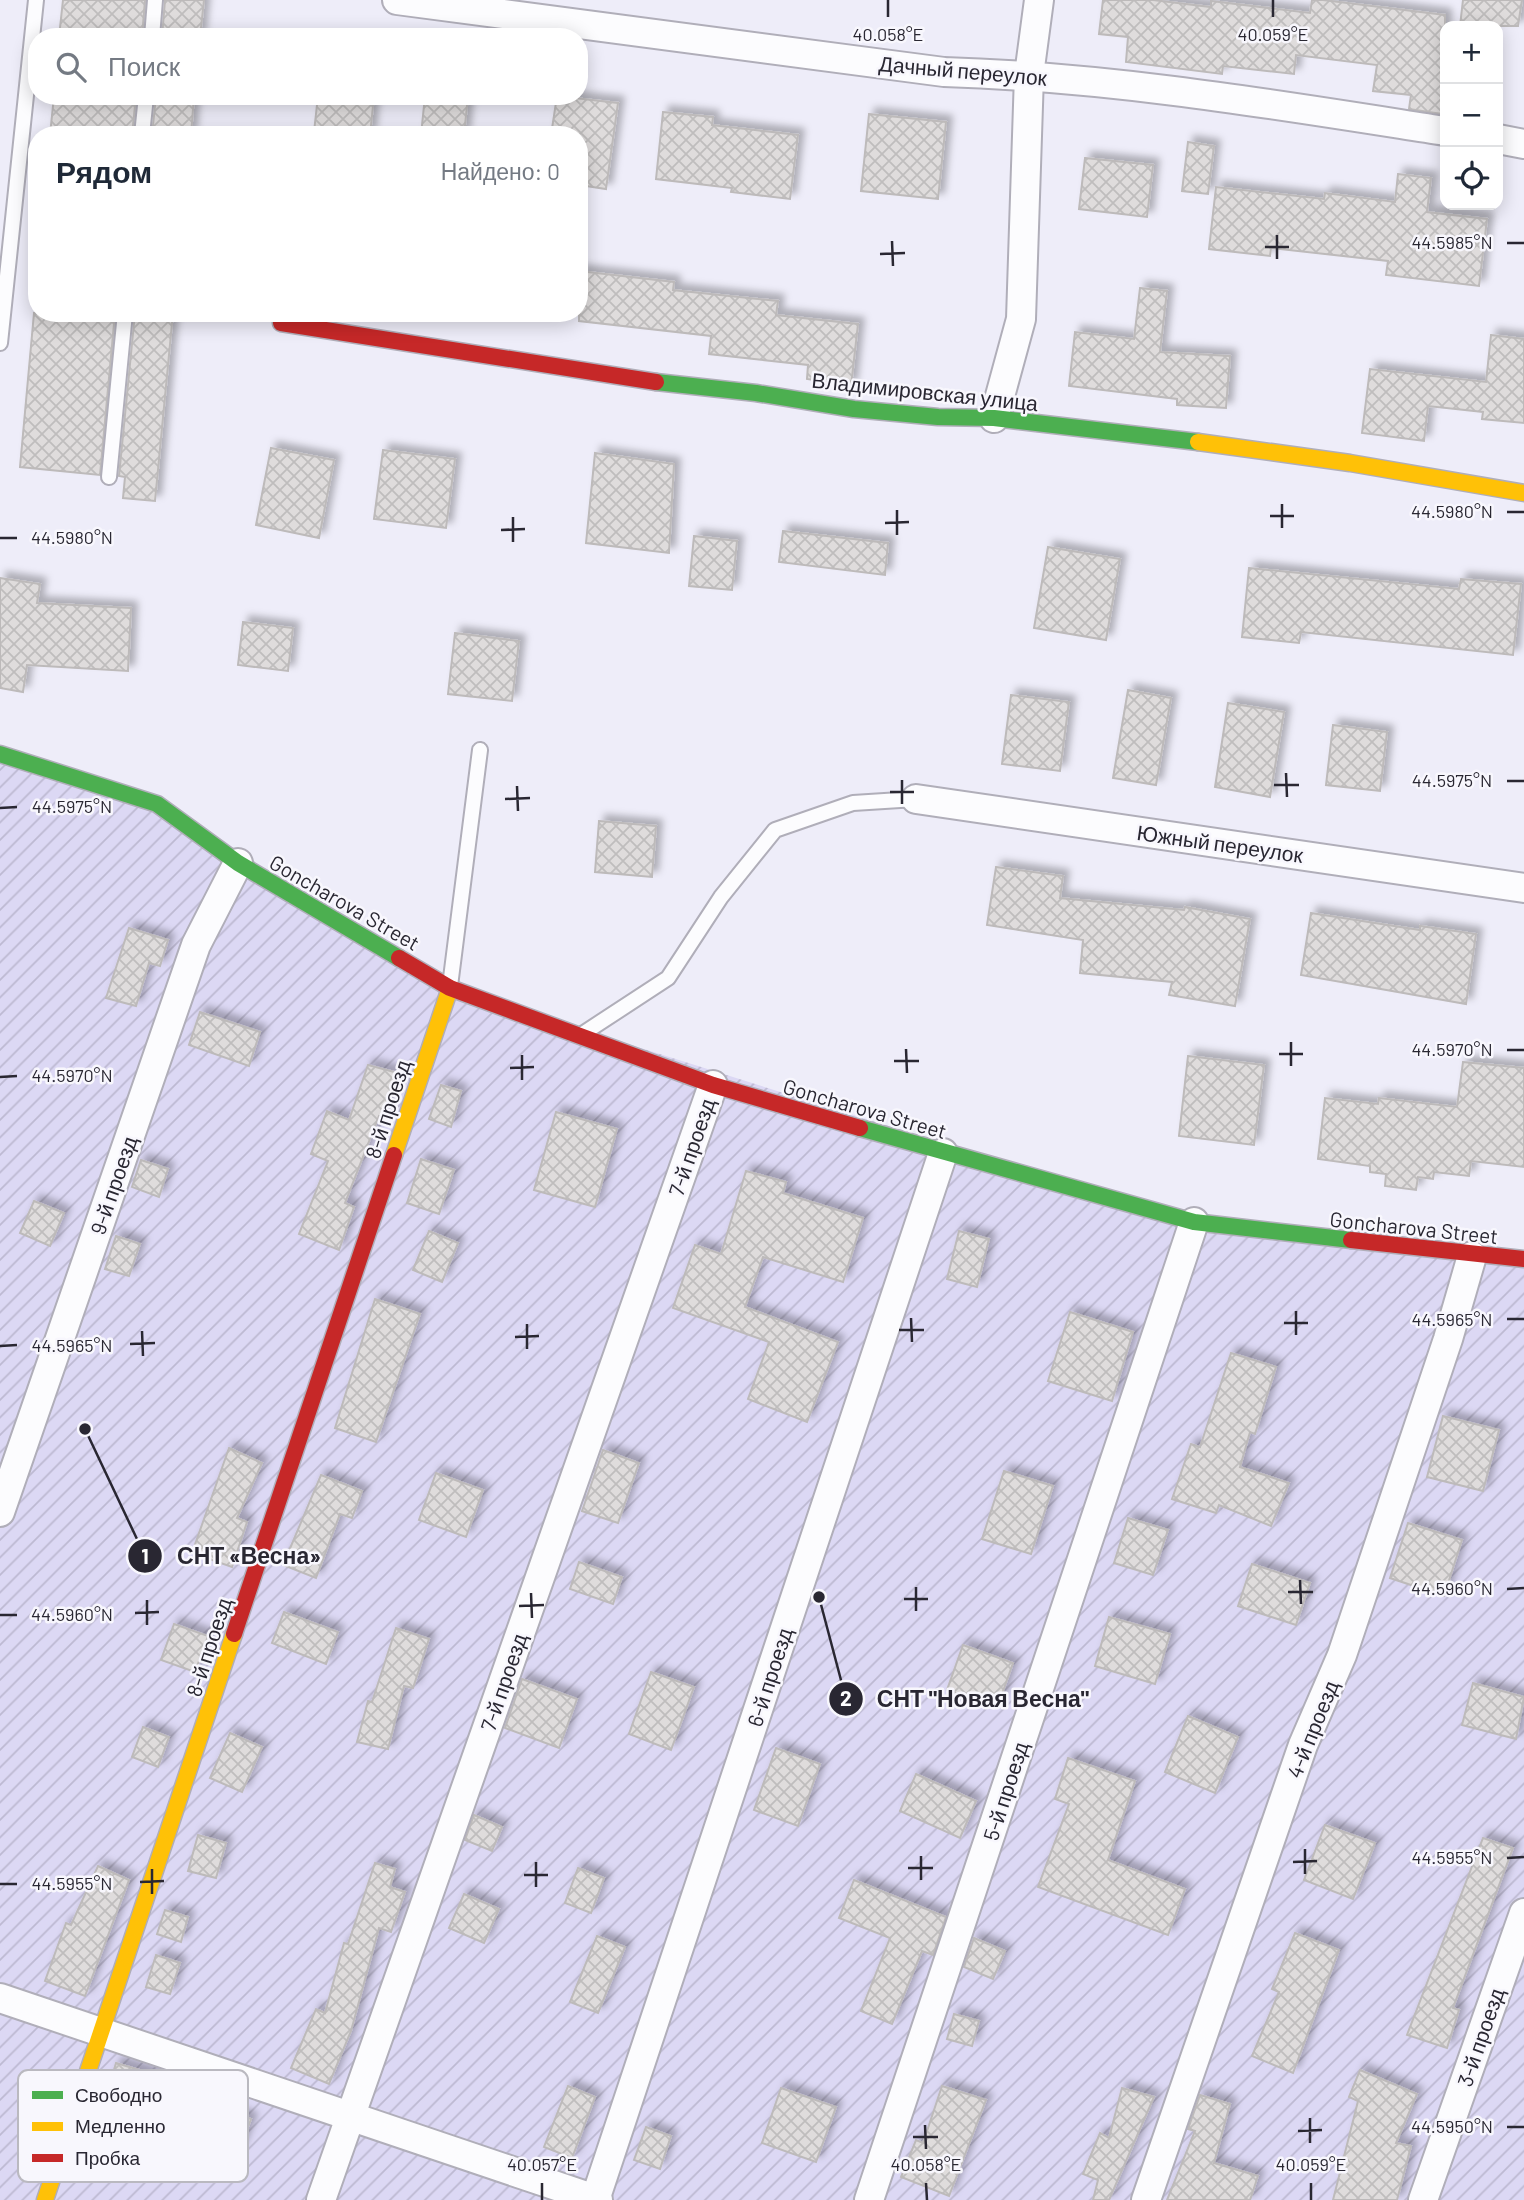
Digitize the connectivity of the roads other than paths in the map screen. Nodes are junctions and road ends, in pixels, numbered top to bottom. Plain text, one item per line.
1 (36, 0) edge
2 (155, 0) edge
3 (397, 0) edge
4 (1039, 0) edge
5 (33, 28) edge
6 (153, 28) edge
7 (1029, 75) junction
8 (28, 76) edge
9 (145, 105) edge
10 (143, 126) edge
11 (1440, 130) edge
12 (1503, 140) edge
13 (1524, 144) edge
14 (124, 322) edge
15 (281, 323) dead end
16 (0, 343) edge
17 (994, 418) junction
18 (109, 477) dead end
19 (1524, 493) edge
20 (480, 750) dead end
21 (0, 754) edge
22 (916, 799) joint
23 (238, 863) junction
24 (1524, 888) edge
25 (450, 988) junction
26 (580, 1036) junction
27 (713, 1085) junction
28 (943, 1153) junction
29 (1194, 1222) junction
30 (1472, 1255) junction
31 (1524, 1259) edge
32 (0, 1512) edge
33 (1524, 1913) edge
34 (0, 1998) edge
35 (102, 2032) junction
36 (89, 2070) edge
37 (211, 2070) edge
38 (248, 2083) edge
39 (349, 2118) junction
40 (50, 2182) edge
41 (44, 2200) edge
42 (321, 2200) edge
43 (596, 2200) edge
44 (869, 2200) edge
45 (1146, 2200) edge
46 (1423, 2200) edge

1 - 5 lane
2 - 6 lane
3 - 7 street, Дачный переулок
4 - 7 street
7 - 11 street, Дачный переулок
7 - 17 street
8 - 16 lane
9 - 10 lane
12 - 13 street
14 - 18 lane
15 - 17 street, Владимировская улица
17 - 19 street, Владимировская улица
20 - 25 lane
21 - 23 street, Goncharova Street
22 - 24 street, Южный переулок
22 - 26 lane
23 - 25 street, Goncharova Street
23 - 32 street, 9-й проезд
25 - 26 street, Goncharova Street
25 - 35 street, 8-й проезд
26 - 27 street, Goncharova Street
27 - 28 street, Goncharova Street
27 - 39 street, 7-й проезд
28 - 29 street, Goncharova Street
28 - 43 street, 6-й проезд
29 - 30 street, Goncharova Street
29 - 44 street, 5-й проезд
30 - 31 street, Goncharova Street
30 - 45 street, 4-й проезд
33 - 46 street, 3-й проезд
34 - 35 street
35 - 36 street, 8-й проезд
35 - 37 street
38 - 39 street
39 - 42 street, 7-й проезд
39 - 43 street
40 - 41 street, 8-й проезд

